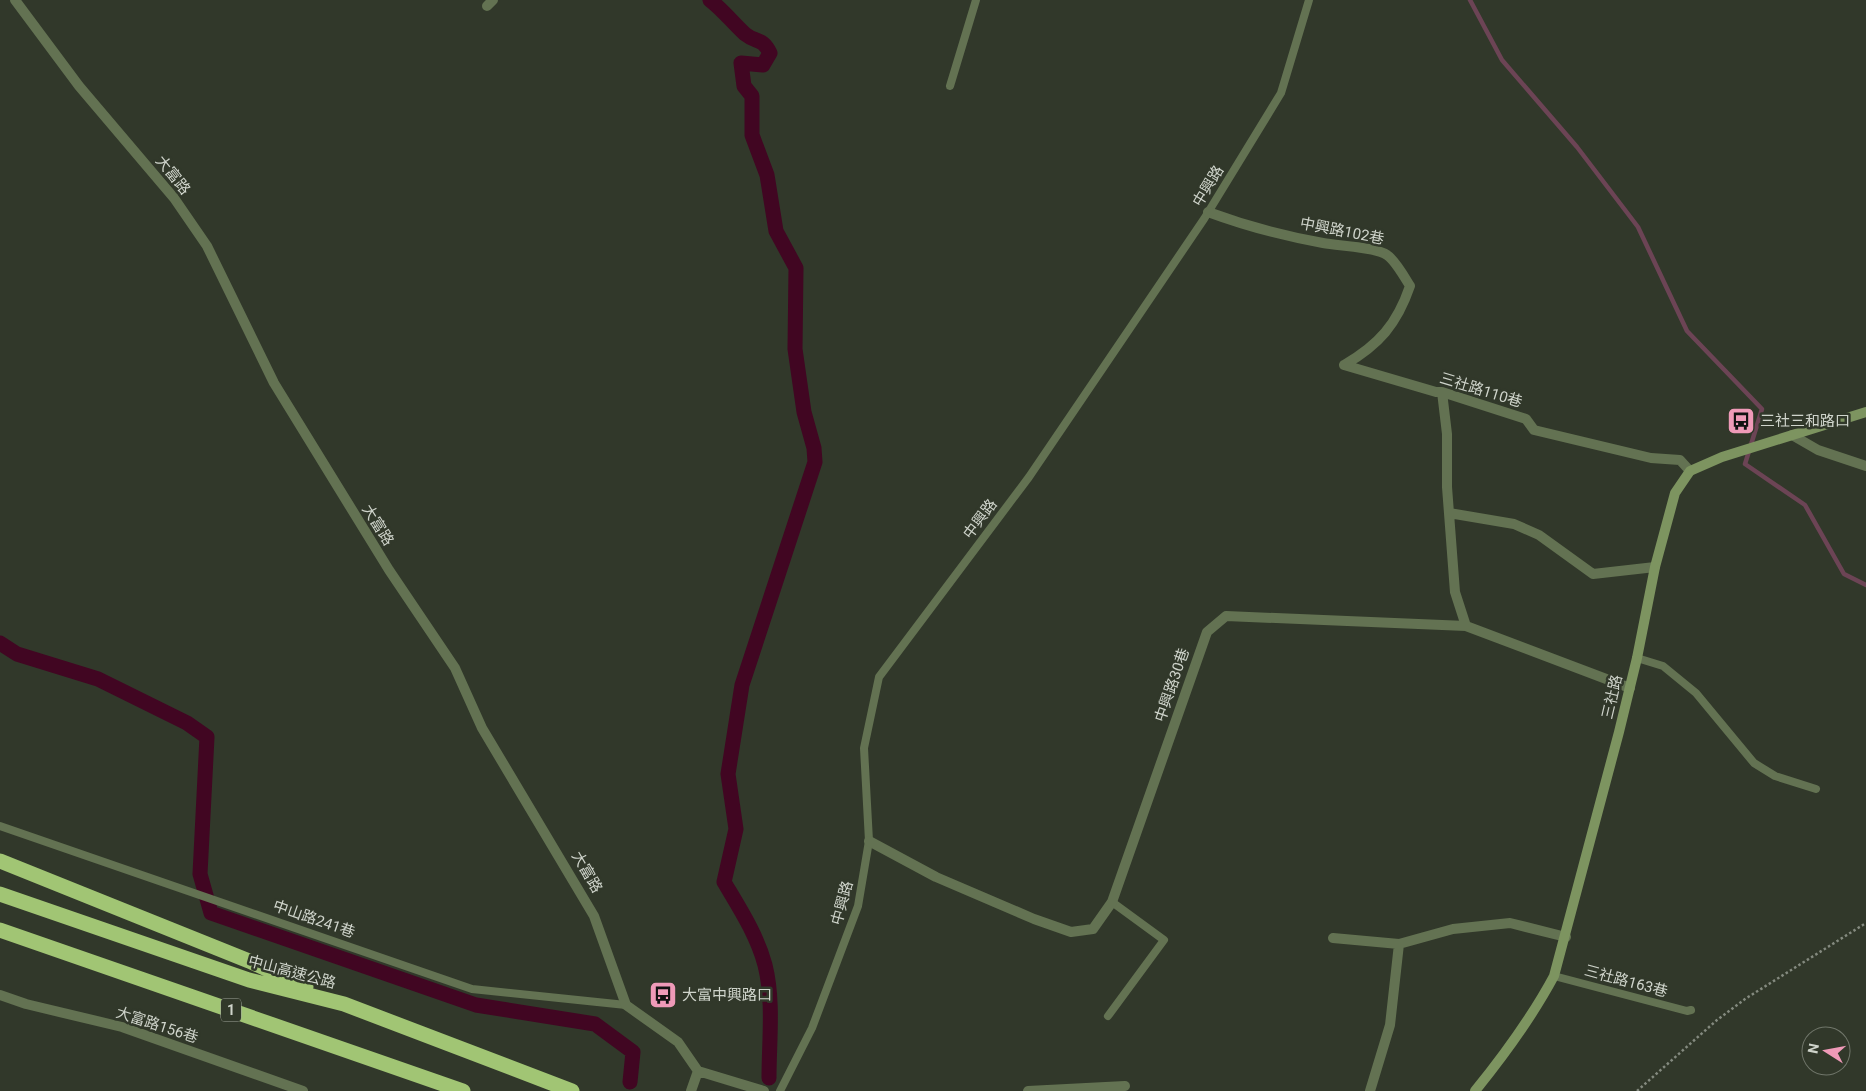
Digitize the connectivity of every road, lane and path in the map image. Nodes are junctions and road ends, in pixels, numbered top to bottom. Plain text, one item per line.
1 (14, 0) edge
2 (976, 0) edge
3 (1308, 0) edge
4 (950, 86) dead end
5 (1208, 212) junction
6 (1344, 365) joint
7 (1442, 392) junction
8 (1866, 412) edge
9 (1792, 435) junction
10 (1866, 466) edge
11 (1690, 471) junction
12 (1449, 513) junction
13 (1654, 567) junction
14 (1466, 626) junction
15 (1637, 658) junction
16 (1630, 688) junction
17 (1816, 789) dead end
18 (0, 826) edge
19 (869, 840) junction
20 (0, 861) edge
21 (0, 894) edge
22 (1112, 902) junction
23 (1866, 923) edge
24 (0, 930) edge
25 (1566, 937) junction
26 (1333, 938) dead end
27 (1399, 944) junction
28 (1554, 976) junction
29 (0, 995) edge
30 (344, 1004) junction
31 (626, 1005) junction
32 (1691, 1010) dead end
33 (1108, 1016) dead end
34 (698, 1072) junction
35 (1125, 1086) dead end
36 (303, 1091) edge
37 (463, 1091) edge
38 (572, 1091) edge
39 (691, 1091) edge
40 (764, 1091) edge
41 (780, 1091) edge
42 (1028, 1091) edge
43 (1370, 1091) edge
44 (1475, 1091) edge
45 (1637, 1091) edge

1 - 31 street, 大富路
2 - 4 lane
3 - 5 lane, 中興路
5 - 6 street, 中興路102巷
5 - 19 lane, 中興路
6 - 7 street, 三社路110巷
7 - 11 street, 三社路110巷
7 - 12 street
8 - 9 street
9 - 10 street
9 - 11 street
11 - 13 street, 三社路
12 - 13 street
12 - 14 street
13 - 15 street, 三社路
14 - 16 street, 中興路30巷
14 - 22 street, 中興路30巷
15 - 16 street, 三社路
15 - 17 lane
16 - 25 street, 三社路
18 - 31 lane, 中山路241巷
19 - 22 street, 中興路30巷
19 - 41 lane, 中興路
20 - 30 highway
21 - 30 highway, 中山高速公路 / 1
22 - 33 lane
23 - 45 path
24 - 37 highway, 1
25 - 27 street
25 - 28 street, 三社路
26 - 27 street
27 - 43 street
28 - 32 lane, 三社路163巷
28 - 44 street, 三社路
29 - 36 street, 大富路156巷
30 - 38 highway, 中山高速公路 / 1
31 - 34 street
34 - 39 street
34 - 40 street
35 - 42 street

